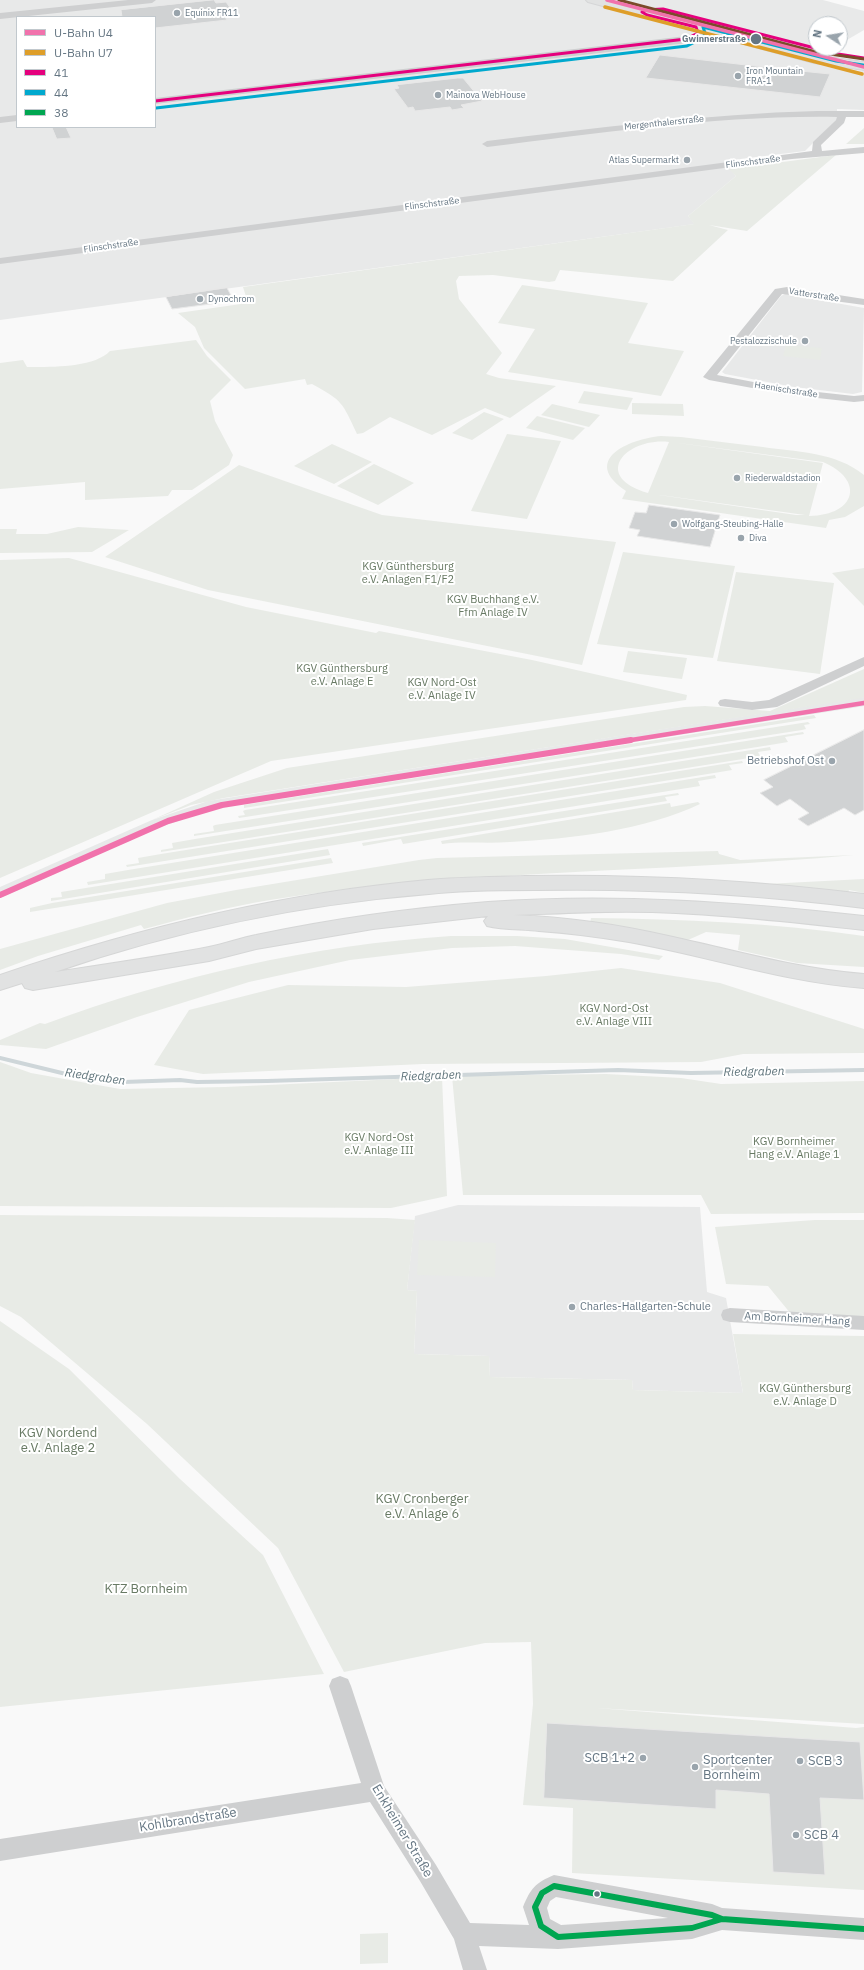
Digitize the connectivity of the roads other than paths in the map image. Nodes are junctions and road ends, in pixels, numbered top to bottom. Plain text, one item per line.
1 (152, 0) edge
2 (592, 0) edge
3 (629, 0) edge
4 (663, 9) junction
5 (647, 15) junction
6 (0, 16) edge
7 (696, 27) junction
8 (728, 36) junction
9 (686, 39) junction
10 (864, 58) edge
11 (864, 66) edge
12 (156, 101) edge
13 (842, 114) junction
14 (864, 114) edge
15 (16, 118) edge
16 (0, 120) edge
17 (487, 144) dead end
18 (864, 150) edge
19 (817, 153) junction
20 (0, 261) edge
21 (864, 302) edge
22 (709, 376) joint
23 (864, 398) edge
24 (864, 661) edge
25 (724, 703) dead end
26 (864, 901) edge
27 (414, 918) junction
28 (864, 923) edge
29 (864, 980) edge
30 (5, 987) edge
31 (730, 1315) dead end
32 (864, 1323) edge
33 (340, 1686) dead end
34 (376, 1791) junction
35 (0, 1850) edge
36 (722, 1919) junction
37 (864, 1929) edge
38 (464, 1934) junction
39 (558, 1937) junction
40 (475, 1970) edge

1 - 6 street
2 - 5 main road
3 - 4 main road
4 - 5 main road
4 - 10 main road
5 - 7 main road
7 - 8 main road
7 - 9 street
8 - 9 street
8 - 11 main road
9 - 12 street
13 - 14 street, Mergenthalerstraße
13 - 17 street, Mergenthalerstraße
13 - 19 street
15 - 16 street
18 - 19 street, Flinschstraße
19 - 20 street, Flinschstraße
21 - 22 street, Vatterstraße
22 - 23 street, Haenischstraße
24 - 25 street
26 - 30 main road
27 - 28 main road
27 - 29 main road
27 - 30 main road
31 - 32 street, Am Bornheimer Hang
33 - 34 street, Enkheimer Straße
34 - 35 street, Kohlbrandstraße
34 - 38 street, Enkheimer Straße
36 - 37 street
36 - 39 street
36 - 39 street
38 - 39 street
38 - 40 street, Enkheimer Straße

